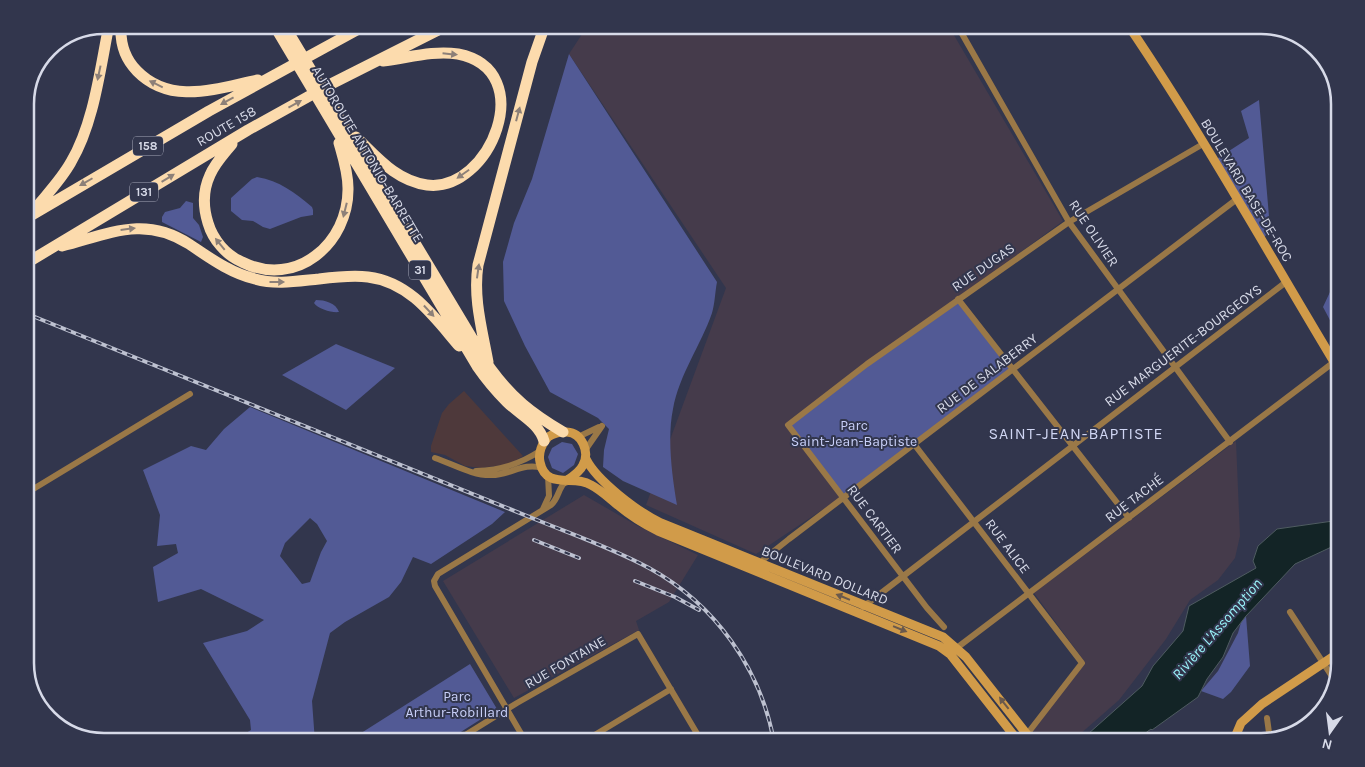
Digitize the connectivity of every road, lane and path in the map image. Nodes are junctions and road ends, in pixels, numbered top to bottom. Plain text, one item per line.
1 (107, 34) edge
2 (122, 34) edge
3 (281, 34) edge
4 (287, 34) edge
5 (347, 34) edge
6 (430, 34) edge
7 (542, 34) edge
8 (962, 34) edge
9 (1134, 34) edge
10 (294, 51) junction
11 (374, 63) junction
12 (270, 78) junction
13 (341, 129) junction
14 (238, 137) junction
15 (1203, 144) junction
16 (1237, 199) junction
17 (34, 210) edge
18 (34, 214) edge
19 (1068, 222) junction
20 (51, 249) junction
21 (34, 259) edge
22 (1286, 282) junction
23 (1118, 290) junction
24 (958, 300) junction
25 (1331, 357) edge
26 (1331, 364) edge
27 (1175, 367) junction
28 (1013, 369) junction
29 (485, 370) junction
30 (190, 394) dead end
31 (788, 425) joint
32 (563, 432) junction
33 (578, 437) junction
34 (1230, 442) junction
35 (914, 444) junction
36 (542, 446) junction
37 (1073, 446) junction
38 (586, 454) junction
39 (435, 458) dead end
40 (469, 470) junction
41 (545, 472) junction
42 (566, 481) junction
43 (34, 489) edge
44 (843, 498) junction
45 (542, 510) junction
46 (1129, 518) junction
47 (974, 522) junction
48 (759, 568) junction
49 (902, 576) junction
50 (1028, 593) junction
51 (862, 609) junction
52 (1290, 612) dead end
53 (944, 627) dead end
54 (954, 651) junction
55 (1331, 658) edge
56 (1324, 663) junction
57 (1331, 674) edge
58 (671, 689) junction
59 (507, 709) junction
60 (1268, 718) dead end
61 (468, 733) edge
62 (521, 733) edge
63 (598, 733) edge
64 (697, 733) edge
65 (1013, 733) edge
66 (1026, 733) edge
67 (1033, 733) edge
68 (1237, 733) edge
69 (1269, 733) edge

1 -> 17 highway
12 -> 2 highway
3 - 10 highway, AUTOROUTE ANTONIO-BARRETTE / 31
4 - 10 highway, AUTOROUTE ANTONIO-BARRETTE / 31
5 - 12 highway, ROUTE 158 / 158
6 - 11 highway, ROUTE 158
29 -> 7 highway
8 - 19 street, RUE OLIVIER
9 - 15 main road, BOULEVARD BASE-DE-ROC
10 - 13 highway, AUTOROUTE ANTONIO-BARRETTE / 31
11 -> 13 highway
14 -> 11 highway, ROUTE 158 / 131
12 -> 18 highway, ROUTE 158 / 158
13 -> 14 highway
13 - 29 highway, AUTOROUTE ANTONIO-BARRETTE / 31
20 -> 14 highway, ROUTE 158 / 131
15 - 16 main road, BOULEVARD BASE-DE-ROC
15 - 19 street, RUE DUGAS
16 - 22 main road, BOULEVARD BASE-DE-ROC
16 - 23 street, RUE DE SALABERRY
19 - 23 street, RUE OLIVIER
19 - 24 street, RUE DUGAS
20 - 21 highway, ROUTE 158 / 131
20 -> 29 highway
22 - 25 main road, BOULEVARD BASE-DE-ROC
22 - 27 street, RUE MARGUERITE-BOURGEOYS
23 - 27 street, RUE OLIVIER
23 - 28 street, RUE DE SALABERRY
24 - 28 street
24 - 31 street, RUE DUGAS
26 - 34 street, RUE TACHÉ
27 - 34 street, RUE OLIVIER
27 - 37 street, RUE MARGUERITE-BOURGEOYS
28 - 35 street, RUE DE SALABERRY
28 - 37 street
29 - 32 highway, AUTOROUTE ANTONIO-BARRETTE / 31
29 - 36 highway, AUTOROUTE ANTONIO-BARRETTE / 31
30 - 43 street
31 - 44 street, RUE CARTIER
32 - 33 main road
32 - 36 main road
33 - 38 main road
33 - 38 street
34 - 46 street, RUE TACHÉ
35 - 44 street, RUE DE SALABERRY
35 - 47 street, RUE ALICE
36 - 40 street
36 - 41 main road
37 - 46 street
37 - 47 street, RUE MARGUERITE-BOURGEOYS
38 - 42 main road
38 - 48 main road, BOULEVARD DOLLARD
39 - 40 street
40 - 41 street
41 - 42 main road
41 - 45 street
42 - 45 street
42 - 48 main road, BOULEVARD DOLLARD
44 - 48 street, RUE DE SALABERRY
44 - 49 street, RUE CARTIER
45 - 59 street
46 - 50 street, RUE TACHÉ
47 - 49 street, RUE MARGUERITE-BOURGEOYS
47 - 50 street, RUE ALICE
48 - 51 main road, BOULEVARD DOLLARD
49 - 51 street, RUE MARGUERITE-BOURGEOYS
49 - 53 street, RUE CARTIER
50 - 54 street, RUE TACHÉ
50 - 67 street, RUE ALICE
51 - 54 main road, BOULEVARD DOLLARD
52 - 56 street
54 - 65 main road, BOULEVARD DOLLARD
66 -> 54 main road, BOULEVARD DOLLARD
55 - 56 main road
56 - 57 street
56 - 68 main road
58 - 59 street, RUE FONTAINE
58 - 63 street
58 - 64 street
59 - 61 street, RUE FONTAINE
59 - 62 street
60 - 69 street

